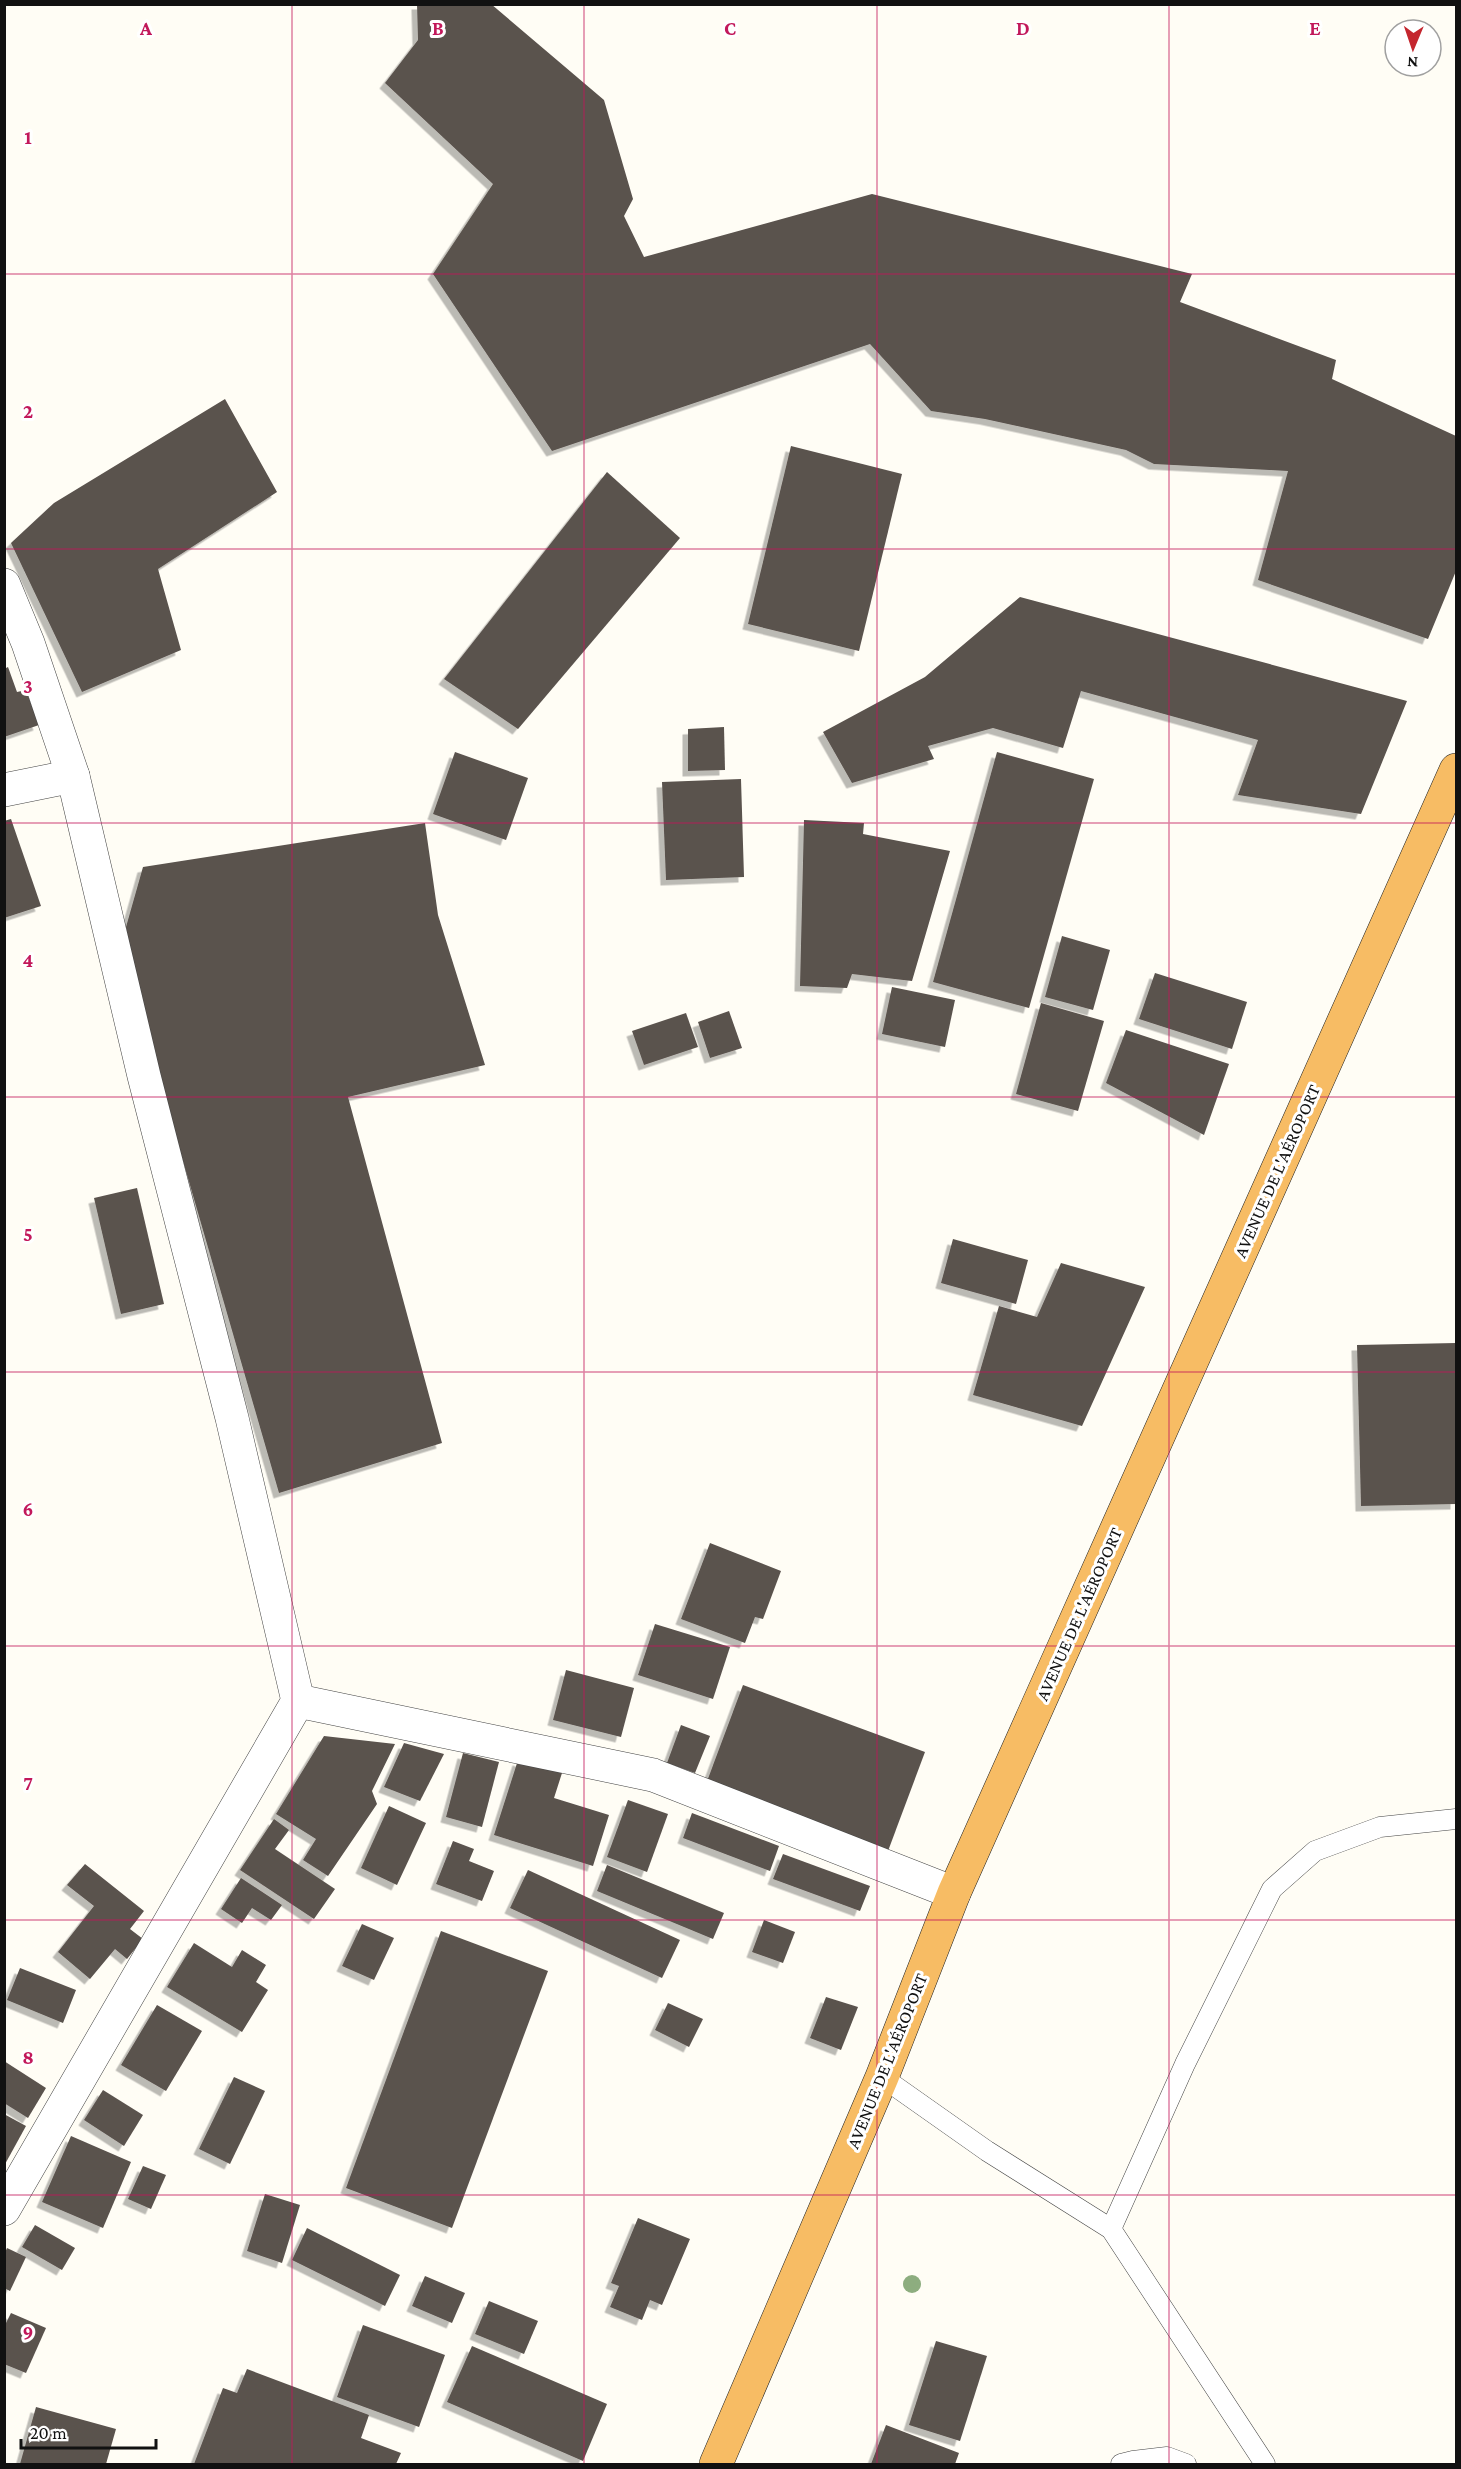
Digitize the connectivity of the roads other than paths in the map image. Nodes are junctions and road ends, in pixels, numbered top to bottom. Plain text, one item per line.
1 (4, 585) edge
2 (1456, 770) edge
3 (73, 776) junction
4 (4, 790) edge
5 (298, 1701) junction
6 (1456, 1819) edge
7 (954, 1893) junction
8 (882, 2077) junction
9 (4, 2209) edge
10 (1111, 2229) junction
11 (716, 2464) edge
12 (1121, 2464) edge
13 (1186, 2464) edge
14 (1265, 2464) edge

1 - 3 street
2 - 7 highway, AVENUE DE L'AÉROPORT
3 - 4 street
3 - 5 street
5 - 7 street
5 - 9 street
6 - 10 lane
7 - 8 highway, AVENUE DE L'AÉROPORT
8 - 10 lane
8 - 11 highway, AVENUE DE L'AÉROPORT
10 - 14 lane
12 - 13 lane

